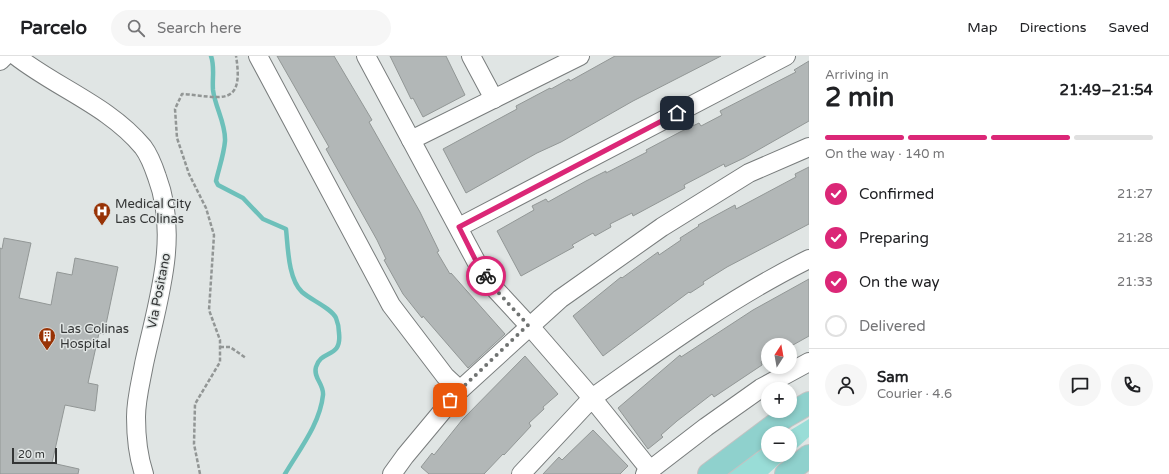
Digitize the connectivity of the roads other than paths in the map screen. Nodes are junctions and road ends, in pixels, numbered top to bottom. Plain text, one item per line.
1 (5, 56) edge
2 (16, 56) edge
3 (258, 56) edge
4 (366, 56) edge
5 (471, 56) edge
6 (580, 56) edge
7 (776, 58) edge
8 (0, 61) edge
9 (494, 99) junction
10 (411, 140) junction
11 (809, 147) edge
12 (459, 227) junction
13 (809, 259) edge
14 (528, 325) junction
15 (809, 362) edge
16 (460, 390) junction
17 (592, 398) junction
18 (809, 403) edge
19 (809, 456) edge
20 (648, 472) edge
21 (144, 474) edge
22 (392, 474) edge
23 (521, 474) edge
24 (709, 474) edge
25 (786, 474) edge

1 - 8 street
2 - 21 street, Via Positano
3 - 16 street
4 - 10 street
5 - 9 street
6 - 9 street
7 - 12 street
9 - 10 street
10 - 12 street
11 - 14 street
12 - 14 street
13 - 17 street
14 - 16 street
14 - 17 street
15 - 20 street
16 - 22 street
17 - 20 street
17 - 23 street
18 - 24 main road
19 - 25 main road

